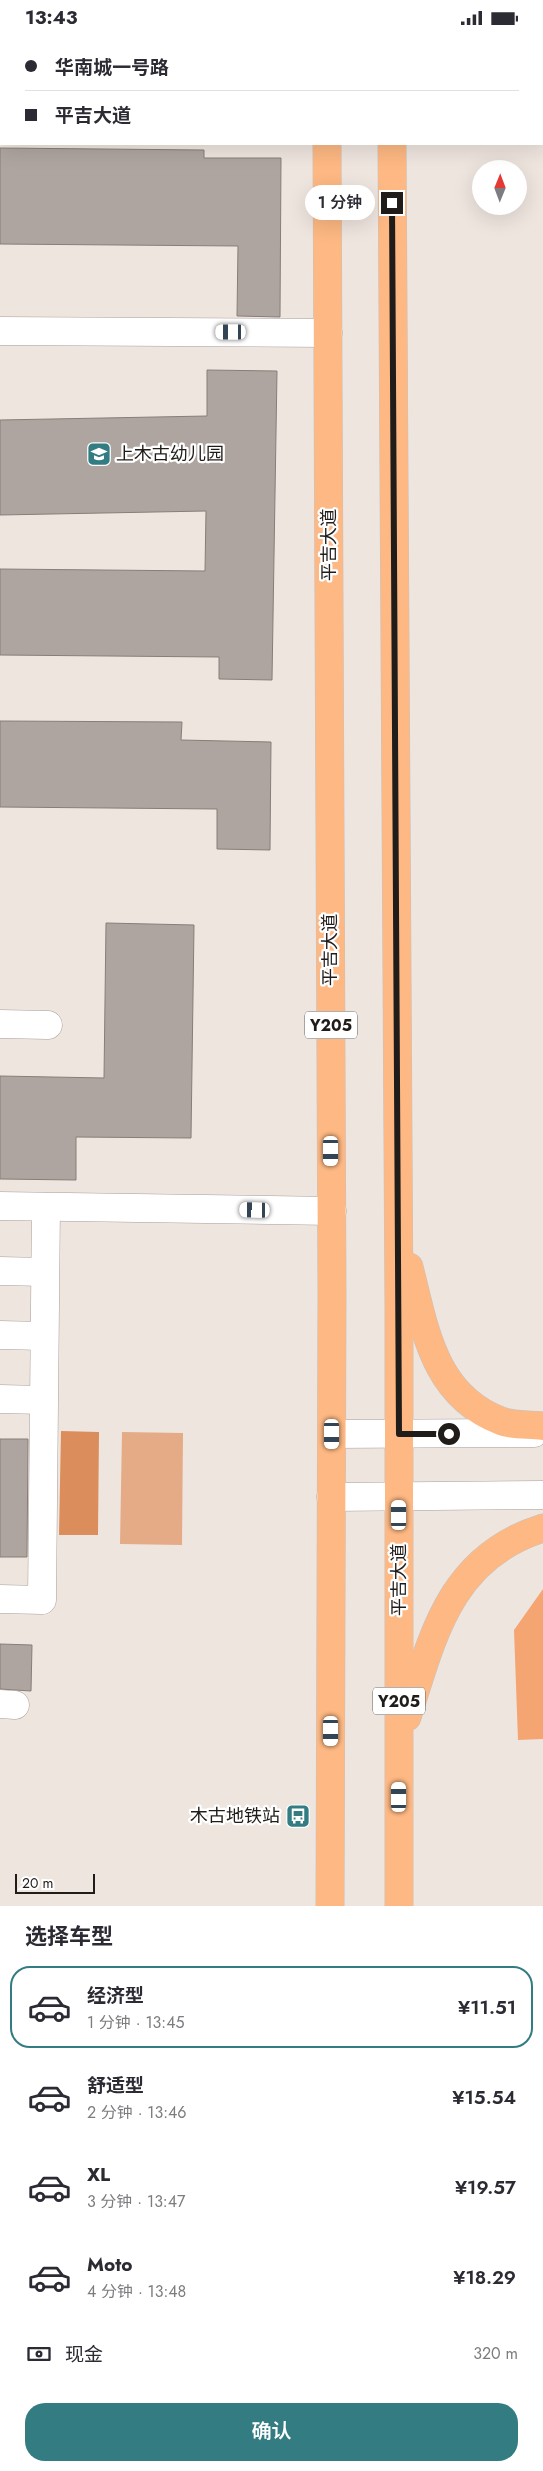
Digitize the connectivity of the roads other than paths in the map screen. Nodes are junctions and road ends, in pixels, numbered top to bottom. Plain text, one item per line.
1 (327, 145) edge
2 (392, 145) edge
3 (0, 331) edge
4 (328, 333) junction
5 (0, 1024) edge
6 (48, 1025) dead end
7 (0, 1207) edge
8 (46, 1207) junction
9 (332, 1211) junction
10 (398, 1227) junction
11 (0, 1271) edge
12 (45, 1272) junction
13 (0, 1335) edge
14 (44, 1335) junction
15 (0, 1399) edge
16 (44, 1400) junction
17 (543, 1425) edge
18 (543, 1433) edge
19 (332, 1434) junction
20 (399, 1434) junction
21 (543, 1495) edge
22 (332, 1497) junction
23 (399, 1497) junction
24 (543, 1528) edge
25 (0, 1599) edge
26 (399, 1742) junction
27 (330, 1906) edge
28 (399, 1906) edge

1 - 4 main road, 平吉大道 / Y205
2 - 10 main road, 平吉大道 / Y205
3 - 4 street
4 - 9 main road, 平吉大道 / Y205
5 - 6 street
7 - 8 street
8 - 9 street
8 - 12 street
9 - 19 main road, 平吉大道 / Y205
10 - 17 main road
10 - 20 main road, 平吉大道 / Y205
11 - 12 street
12 - 14 street
13 - 14 street
14 - 16 street
15 - 16 street
16 - 25 street
18 - 20 street
19 - 20 street
19 - 22 main road, 平吉大道 / Y205
20 - 23 main road, 平吉大道 / Y205
21 - 23 street
22 - 23 street
22 - 27 main road, 平吉大道 / Y205
23 - 26 main road, 平吉大道 / Y205
24 - 26 main road
26 - 28 main road, 平吉大道 / Y205

